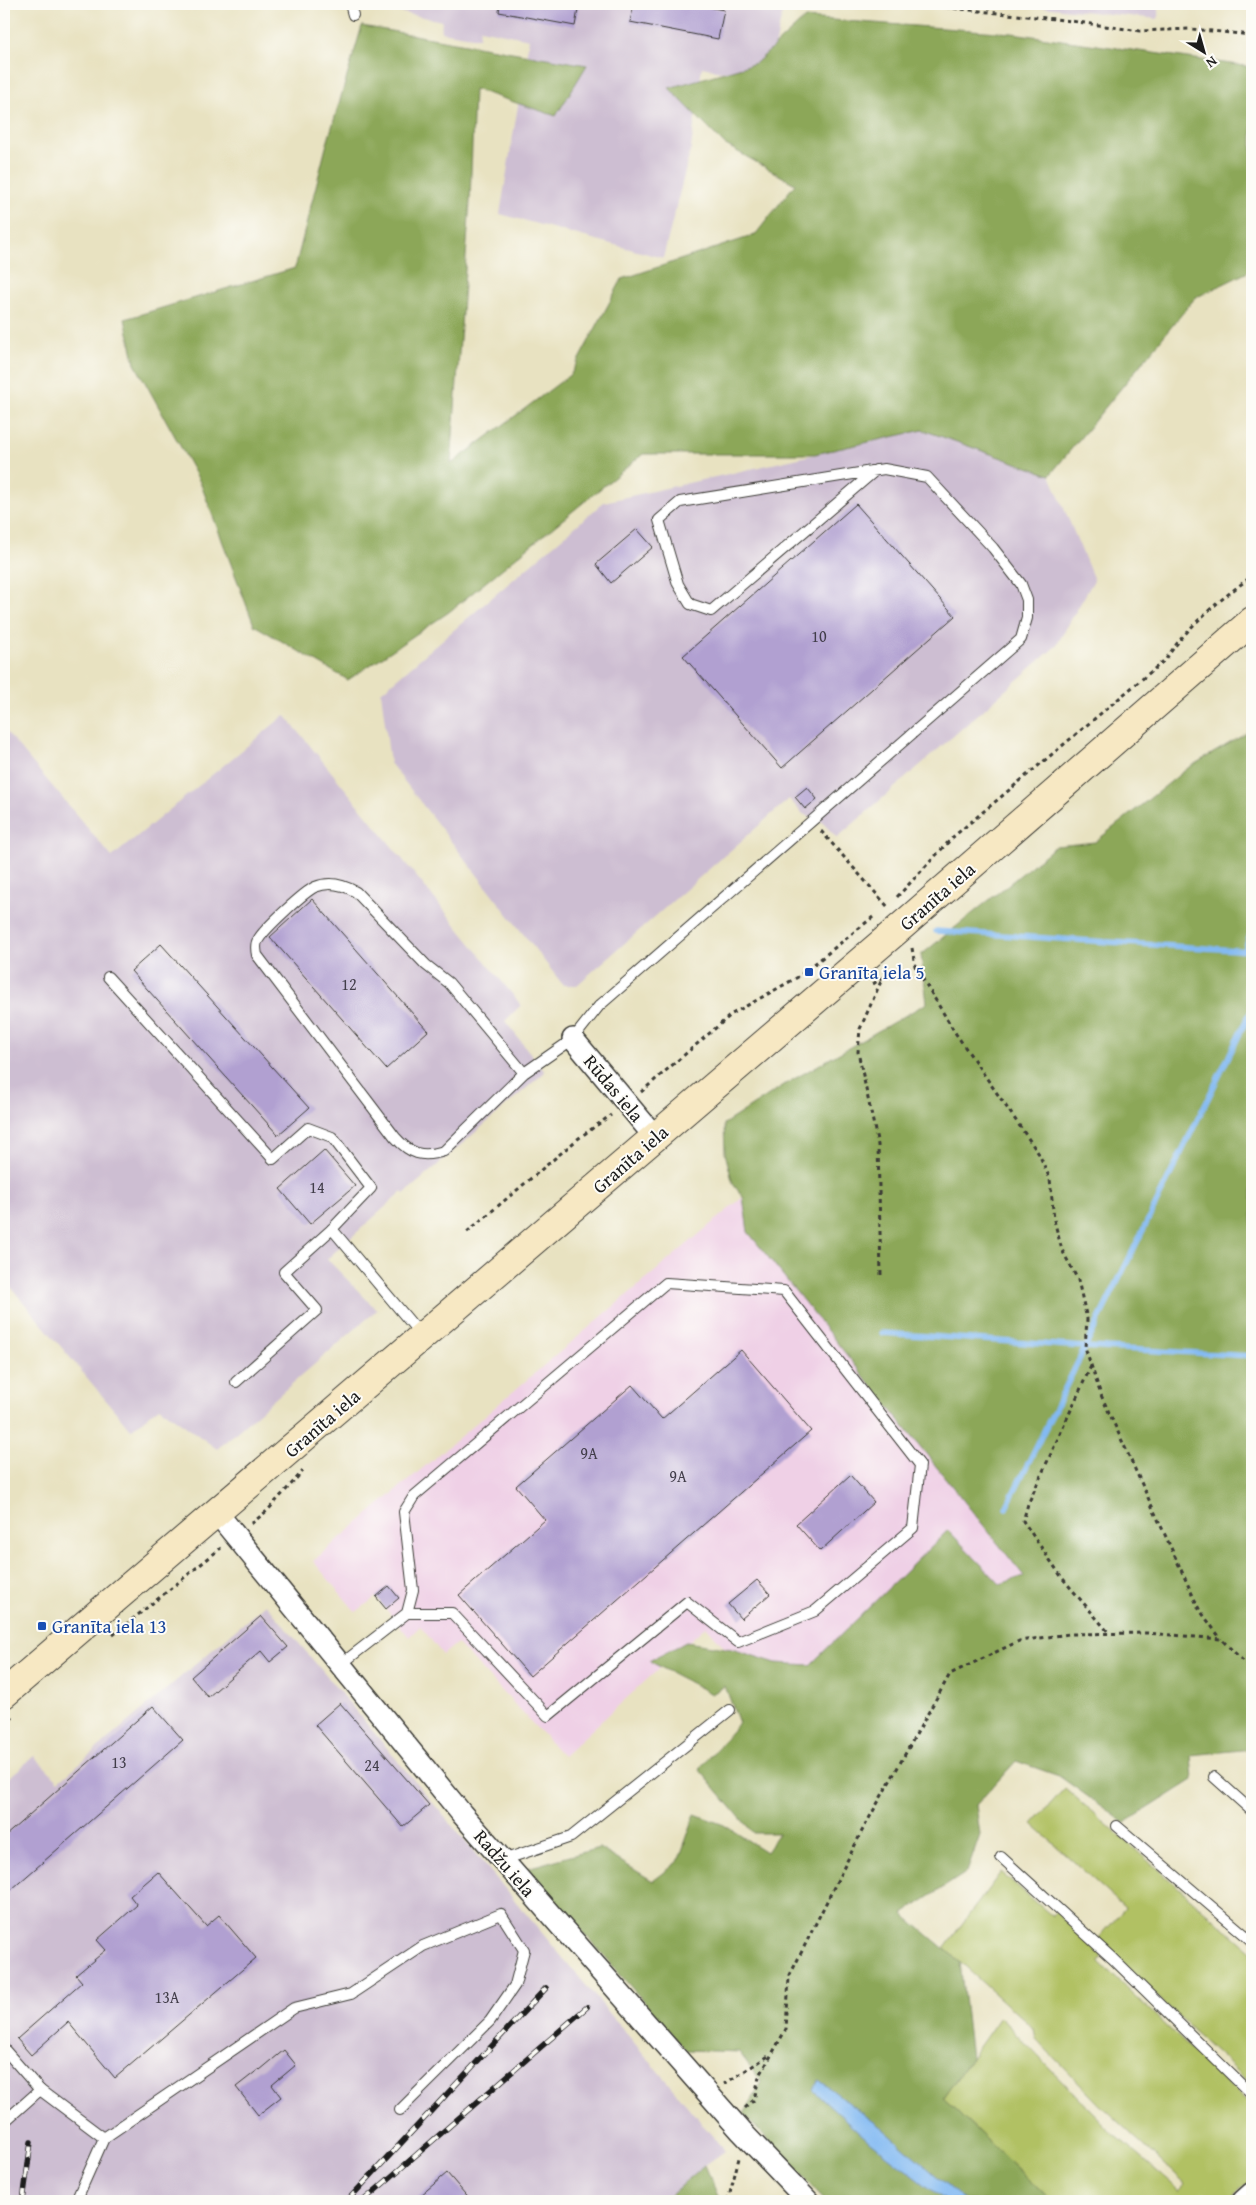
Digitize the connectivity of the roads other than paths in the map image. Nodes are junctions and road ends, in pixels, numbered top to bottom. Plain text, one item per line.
1 (350, 4) edge
2 (353, 15) dead end
3 (876, 470) junction
4 (1252, 621) edge
5 (108, 977) dead end
6 (573, 1039) junction
7 (524, 1073) junction
8 (655, 1138) junction
9 (332, 1229) junction
10 (423, 1337) junction
11 (236, 1382) dead end
12 (217, 1513) junction
13 (407, 1614) junction
14 (340, 1665) junction
15 (4, 1694) edge
16 (730, 1710) dead end
17 (1214, 1777) dead end
18 (1252, 1811) edge
19 (1117, 1826) dead end
20 (1001, 1857) dead end
21 (503, 1860) junction
22 (1252, 1941) edge
23 (4, 2049) edge
24 (40, 2090) junction
25 (1252, 2096) edge
26 (400, 2110) dead end
27 (4, 2122) edge
28 (104, 2138) junction
29 (1252, 2193) edge
30 (76, 2201) edge
31 (808, 2201) edge
32 (1243, 2201) edge

1 - 2 lane
3 - 3 lane
3 - 6 lane
4 - 8 main road, Granīta iela
5 - 9 lane
6 - 7 lane
6 - 8 street, Rūdas iela
7 - 7 lane
8 - 10 main road, Granīta iela
9 - 10 lane
9 - 11 lane
10 - 12 main road, Granīta iela
12 - 14 street, Radžu iela
12 - 15 main road, Granīta iela
13 - 13 lane
13 - 14 lane
14 - 21 street, Radžu iela
16 - 21 lane
17 - 18 lane
19 - 22 lane
20 - 25 lane
21 - 31 street, Radžu iela
23 - 24 lane
24 - 27 lane
24 - 28 lane
26 - 28 lane
28 - 30 lane
29 - 32 street

